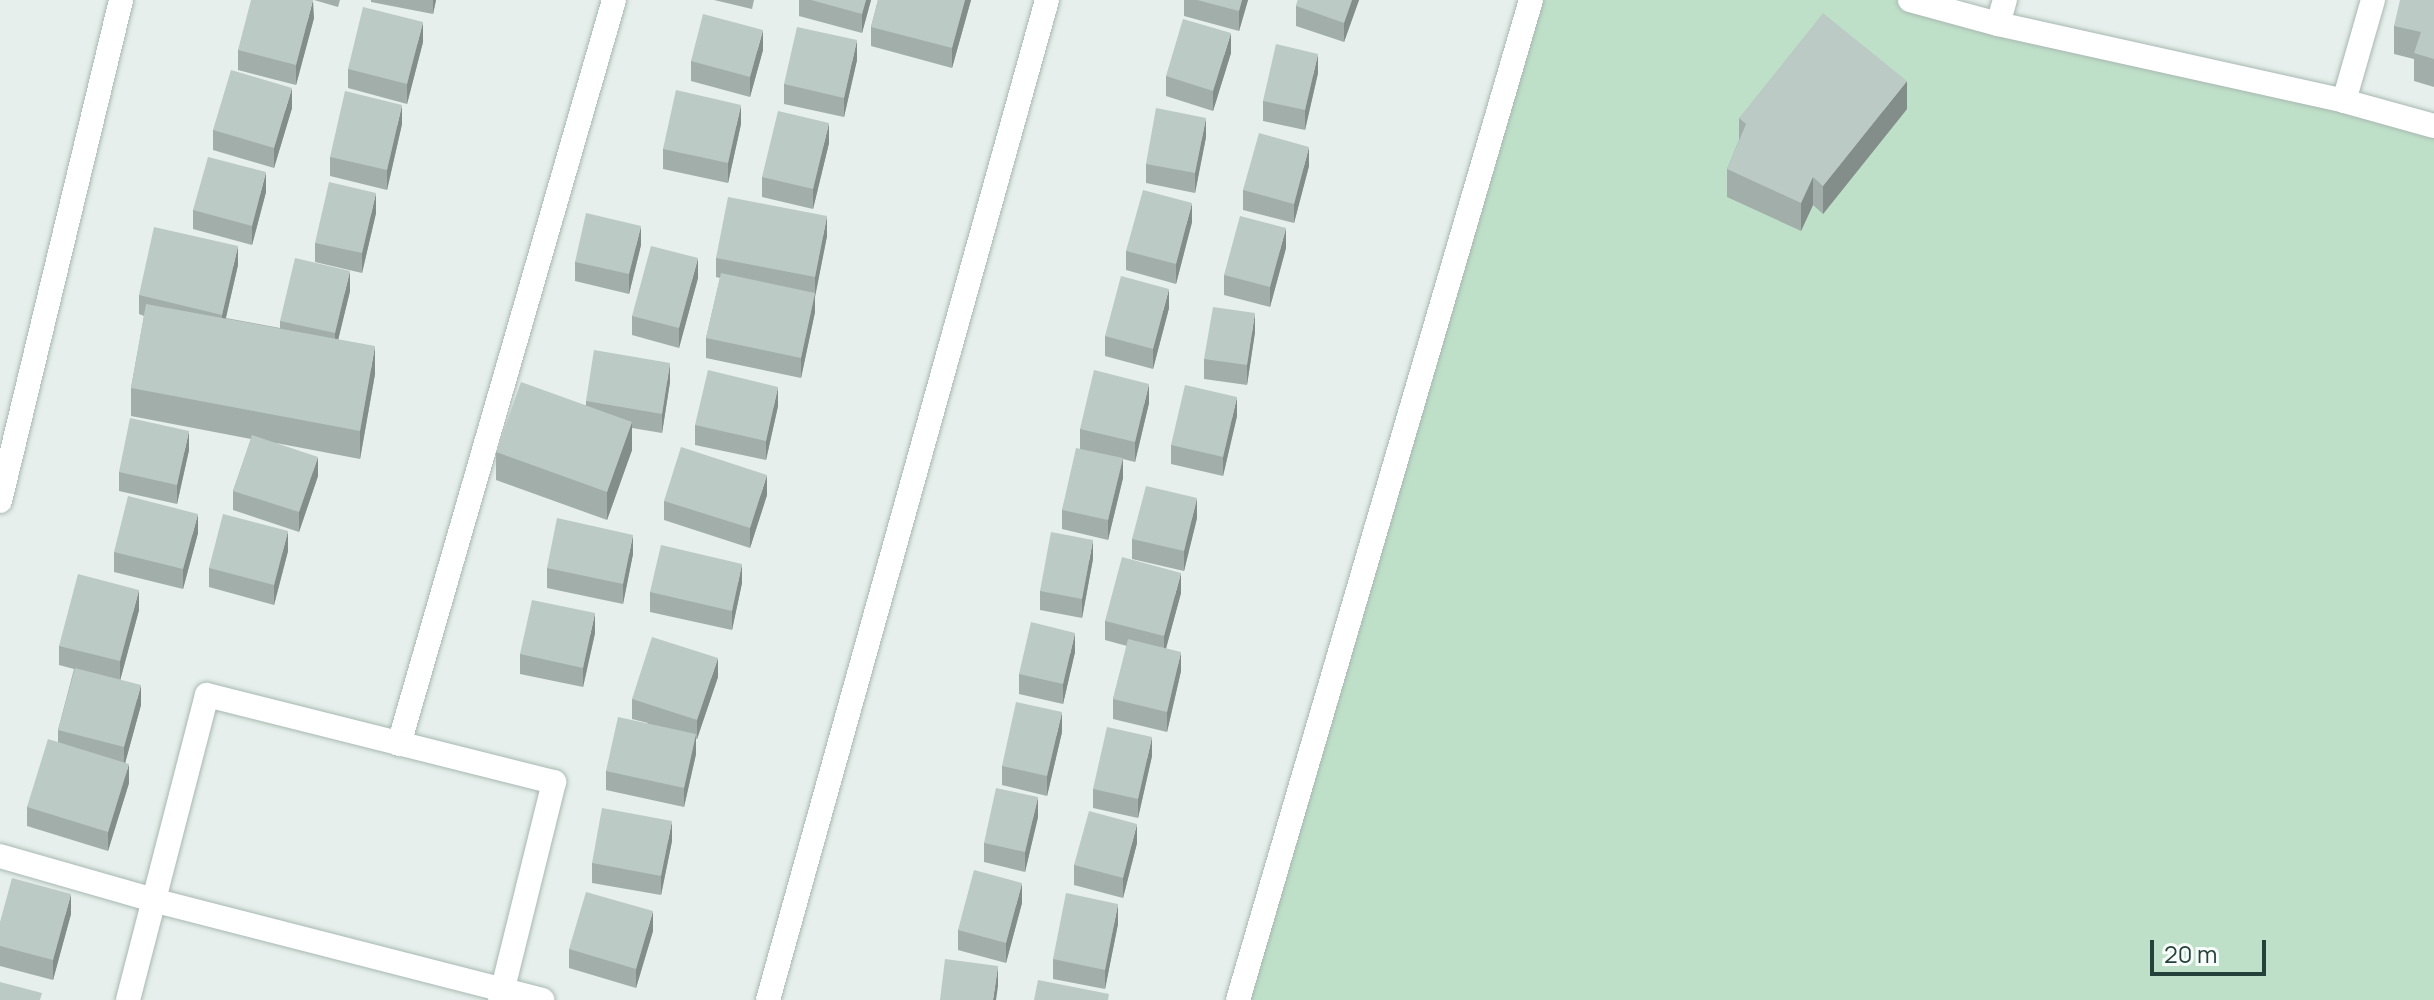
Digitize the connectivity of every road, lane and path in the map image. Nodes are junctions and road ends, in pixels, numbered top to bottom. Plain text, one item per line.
1 (121, 0) edge
2 (614, 0) edge
3 (1047, 0) edge
4 (1531, 0) edge
5 (1910, 0) edge
6 (2005, 0) edge
7 (2373, 0) edge
8 (1998, 24) junction
9 (2344, 101) junction
10 (2434, 126) edge
11 (0, 501) edge
12 (399, 744) junction
13 (0, 856) edge
14 (153, 900) junction
15 (501, 995) edge
16 (128, 1000) edge
17 (542, 1000) edge
18 (768, 1000) edge
19 (1238, 1000) edge

1 - 11 street
2 - 12 street
3 - 18 street
4 - 19 street
5 - 8 street
6 - 8 street
7 - 9 street
8 - 9 street
9 - 10 street
12 - 14 street
12 - 15 street
13 - 14 street
14 - 15 street
14 - 16 street
15 - 17 street

